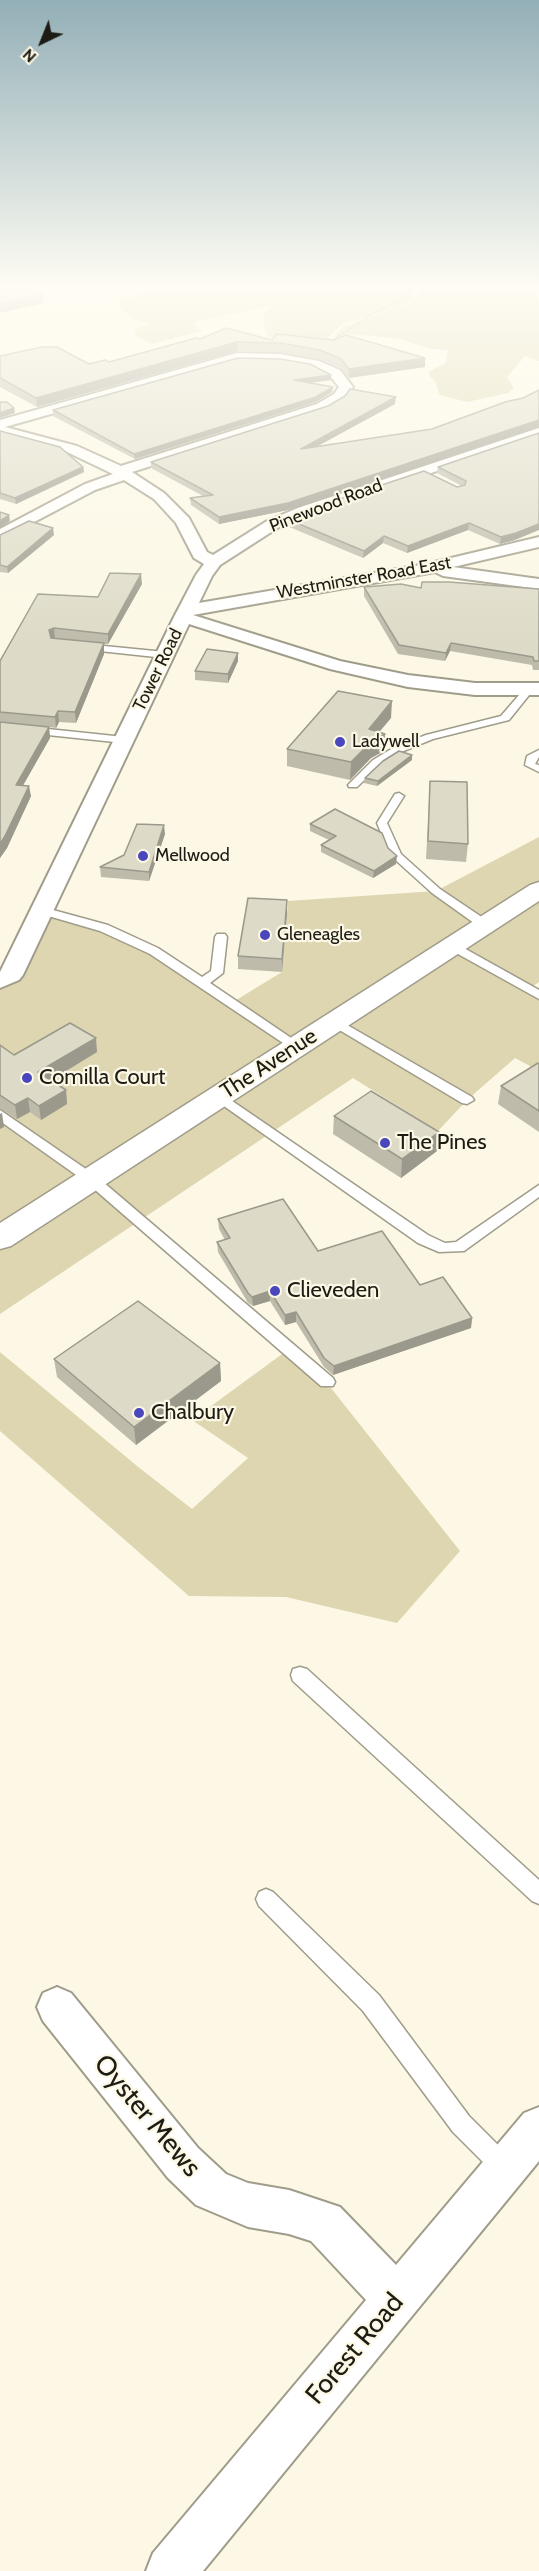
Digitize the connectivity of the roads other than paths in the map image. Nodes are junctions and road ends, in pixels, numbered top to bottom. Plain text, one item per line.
1 (57, 408) edge
2 (319, 408) edge
3 (0, 424) edge
4 (0, 430) edge
5 (539, 432) edge
6 (123, 473) junction
7 (0, 535) edge
8 (539, 542) edge
9 (214, 561) junction
10 (426, 569) junction
11 (539, 584) edge
12 (185, 614) junction
13 (77, 646) edge
14 (165, 655) junction
15 (534, 689) edge
16 (0, 727) edge
17 (124, 740) junction
18 (539, 753) edge
19 (539, 769) edge
20 (353, 785) edge
21 (399, 796) dead end
22 (539, 890) edge
23 (42, 911) junction
24 (485, 925) junction
25 (222, 937) dead end
26 (453, 946) junction
27 (0, 981) edge
28 (202, 982) junction
29 (539, 995) edge
30 (335, 1022) junction
31 (297, 1046) junction
32 (219, 1096) junction
33 (467, 1100) dead end
34 (0, 1114) edge
35 (91, 1179) junction
36 (539, 1190) edge
37 (0, 1238) edge
38 (327, 1383) dead end
39 (300, 1675) dead end
40 (539, 1894) edge
41 (266, 1899) dead end
42 (57, 2007) dead end
43 (539, 2128) edge
44 (506, 2168) junction
45 (396, 2300) junction
46 (171, 2571) edge

1 - 3 street
2 - 6 street
4 - 6 street
5 - 9 street, Pinewood Road
6 - 7 street
6 - 9 street
8 - 10 street, Westminster Road East
9 - 12 street, Pinewood Road
10 - 11 street
10 - 12 street, Westminster Road East
12 - 14 street, Tower Road
12 - 15 street, Tower Road
13 - 14 lane
14 - 17 street, Tower Road
15 - 20 lane
16 - 17 lane
17 - 23 street, Tower Road
18 - 19 lane
21 - 24 lane
22 - 24 main road, The Avenue
23 - 27 street, Tower Road
23 - 28 lane
24 - 26 main road, The Avenue
25 - 28 lane
26 - 29 lane
26 - 30 main road, The Avenue
28 - 31 lane
30 - 31 main road, The Avenue
30 - 33 lane
31 - 32 main road, The Avenue
32 - 35 main road, The Avenue
32 - 36 lane
34 - 35 lane
35 - 37 main road, The Avenue
35 - 38 lane
39 - 40 lane
41 - 44 lane
42 - 45 street, Oyster Mews
43 - 44 street, Forest Road
44 - 45 street, Forest Road
45 - 46 street, Forest Road

